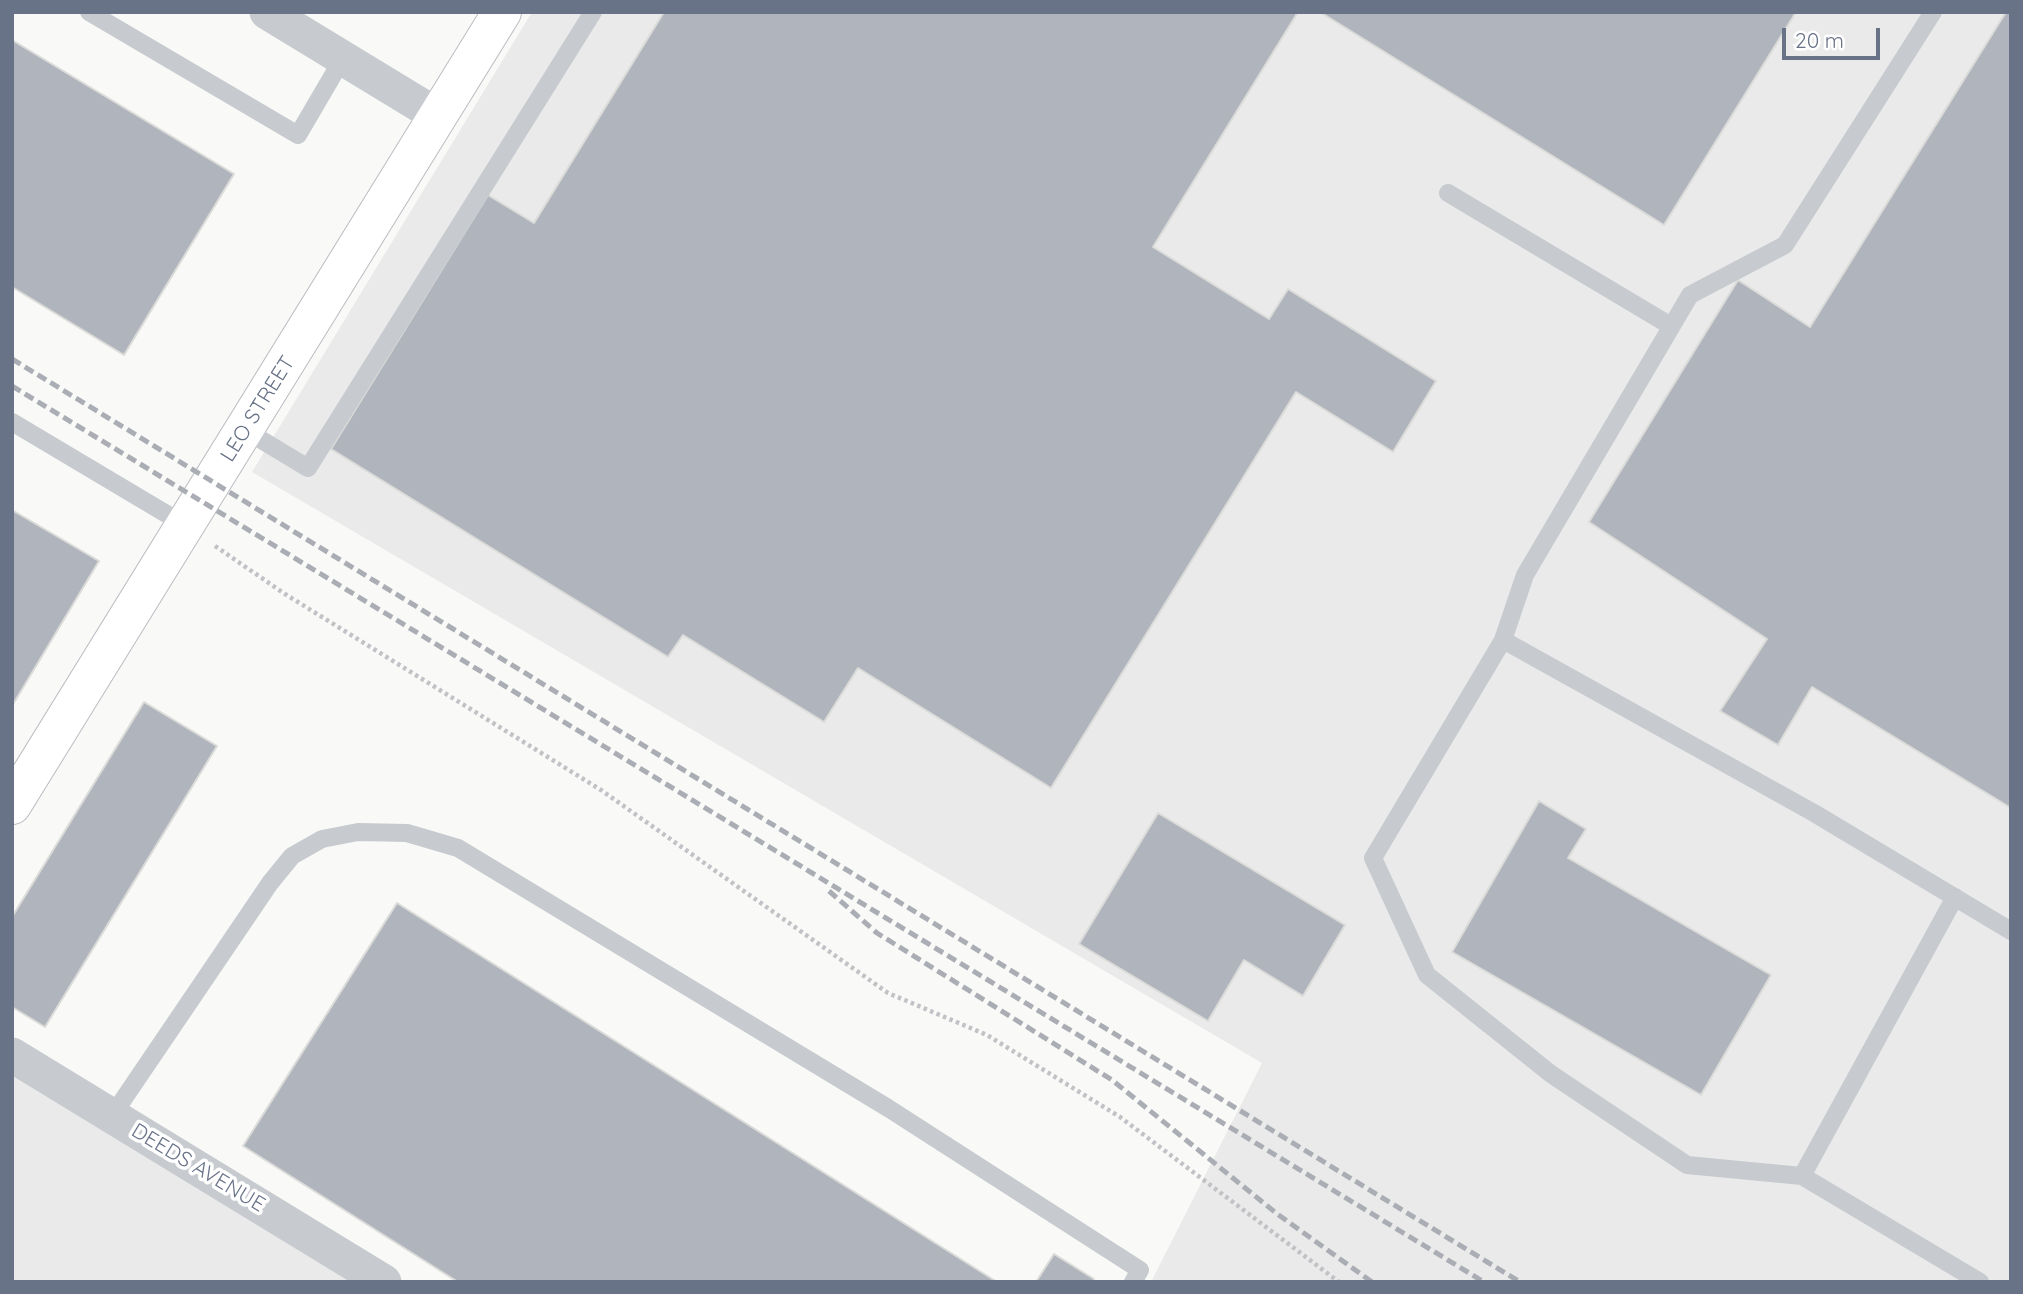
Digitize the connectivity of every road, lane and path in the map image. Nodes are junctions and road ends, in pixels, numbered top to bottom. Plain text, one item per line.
1 (89, 12) edge
2 (267, 12) edge
3 (502, 12) edge
4 (593, 12) edge
5 (1933, 12) edge
6 (343, 58) junction
7 (438, 116) junction
8 (1447, 193) dead end
9 (1671, 326) junction
10 (12, 422) edge
11 (245, 430) junction
12 (185, 526) junction
13 (1503, 640) junction
14 (12, 805) edge
15 (1955, 897) junction
16 (2011, 931) edge
17 (12, 1055) edge
18 (112, 1116) junction
19 (1802, 1175) junction
20 (384, 1282) edge
21 (1133, 1282) edge
22 (1339, 1282) edge
23 (1980, 1282) edge

1 - 6 lane
2 - 6 street
3 - 7 street, LEO STREET
4 - 11 lane
5 - 9 lane
6 - 7 street
7 - 11 street, LEO STREET
8 - 9 lane
9 - 13 lane
10 - 12 lane
11 - 12 street, LEO STREET
12 - 14 street, LEO STREET
12 - 22 path
13 - 15 lane
13 - 19 lane
15 - 16 lane
15 - 19 lane
17 - 18 street, DEEDS AVENUE
18 - 20 street, DEEDS AVENUE
18 - 21 lane
19 - 23 lane

